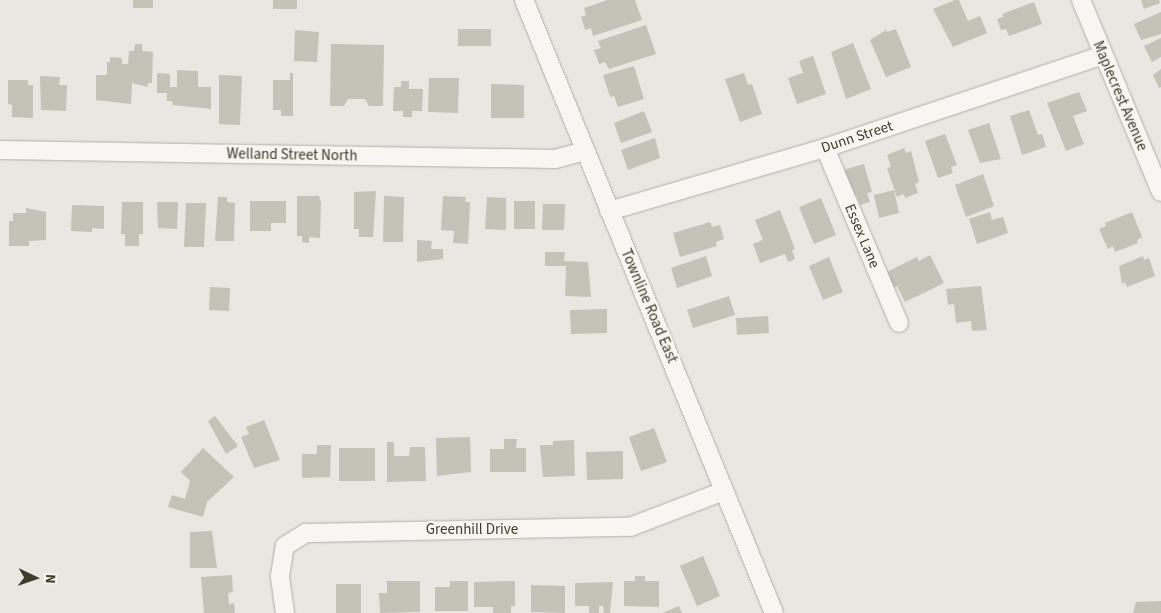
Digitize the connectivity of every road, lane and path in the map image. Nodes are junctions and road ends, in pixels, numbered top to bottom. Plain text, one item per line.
1 (524, 0) edge
2 (1080, 0) edge
3 (1103, 55) junction
4 (825, 148) junction
5 (0, 150) edge
6 (584, 151) junction
7 (1161, 192) edge
8 (609, 211) junction
9 (899, 323) dead end
10 (724, 491) junction
11 (285, 613) edge
12 (774, 613) edge

1 - 6 street, Townline Road East
2 - 3 street, Maplecrest Avenue
3 - 4 street, Dunn Street
3 - 7 street, Maplecrest Avenue
4 - 8 street, Dunn Street
4 - 9 street, Essex Lane
5 - 6 street, Welland Street North
6 - 8 street, Townline Road East
8 - 10 street, Townline Road East
10 - 11 street, Greenhill Drive
10 - 12 street, Townline Road East

